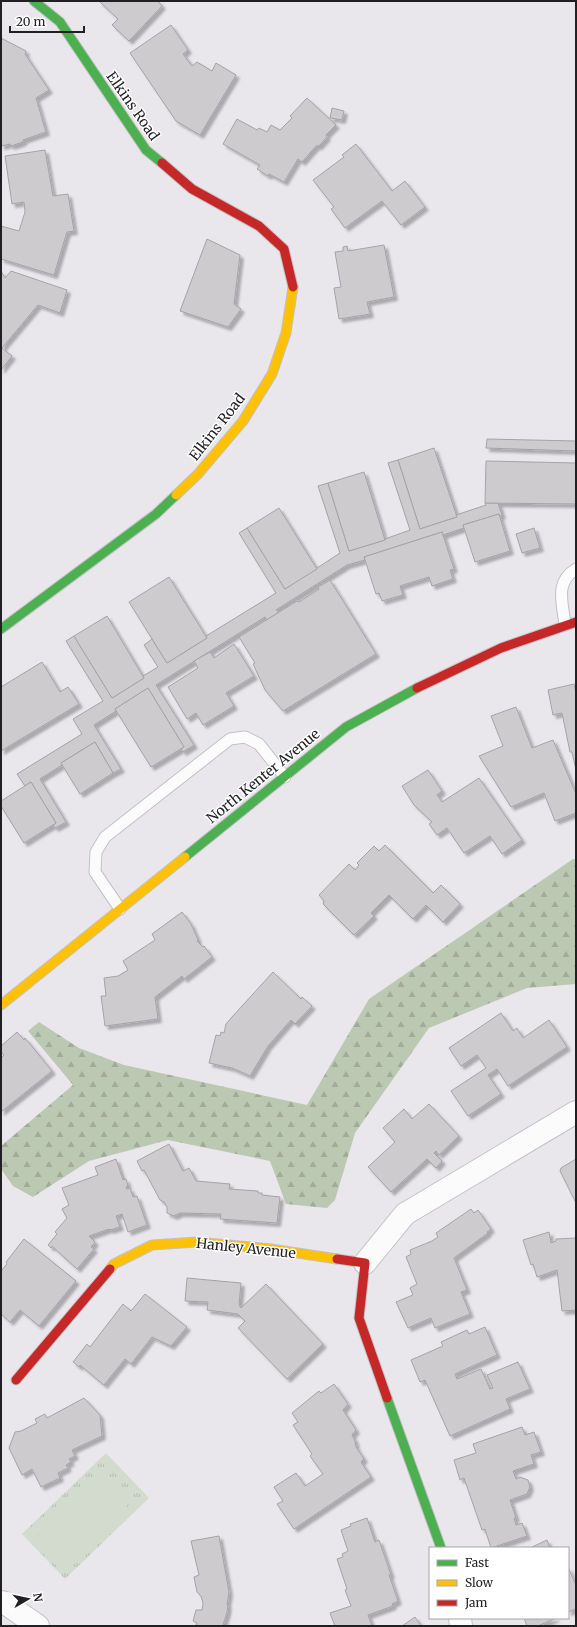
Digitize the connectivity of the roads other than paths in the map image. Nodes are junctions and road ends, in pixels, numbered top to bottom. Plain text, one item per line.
1 (34, 1) edge
2 (575, 569) edge
3 (571, 624) edge
4 (1, 629) edge
5 (285, 777) junction
6 (120, 909) junction
7 (1, 1005) edge
8 (576, 1112) edge
9 (364, 1263) junction
10 (16, 1380) dead end
11 (440, 1547) edge
12 (1, 1602) edge
13 (38, 1626) edge

1 - 4 street, Elkins Road
2 - 3 lane
3 - 5 street, North Kenter Avenue
5 - 6 street, North Kenter Avenue
5 - 6 lane
6 - 7 street, North Kenter Avenue
8 - 9 street
9 - 10 street, Hanley Avenue
9 - 11 street
12 - 13 street

